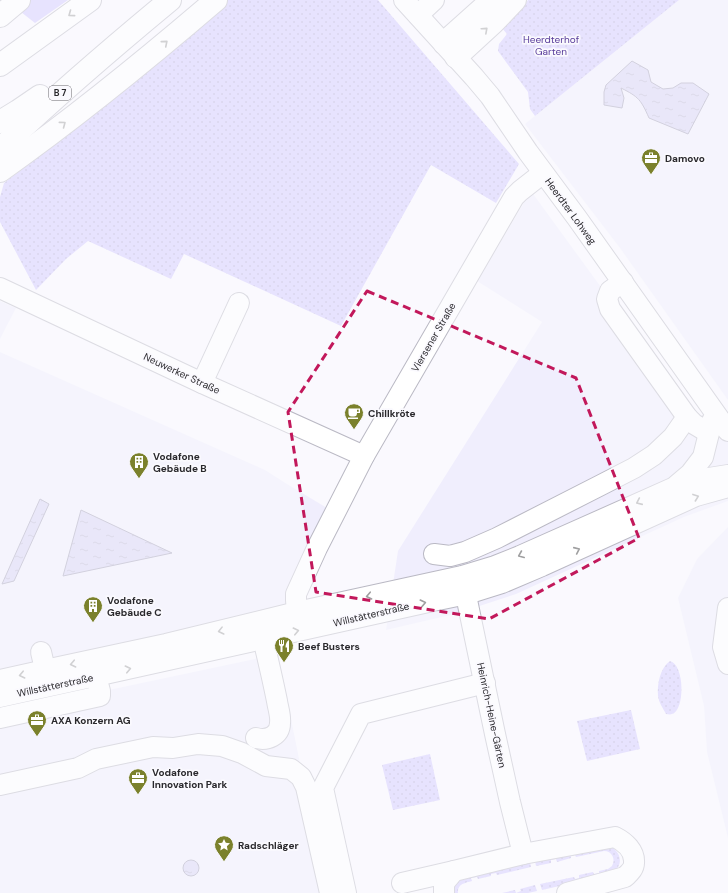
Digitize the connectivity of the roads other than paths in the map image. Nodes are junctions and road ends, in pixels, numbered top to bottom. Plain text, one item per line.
1 (19, 0) edge
2 (90, 0) edge
3 (170, 0) edge
4 (216, 0) edge
5 (404, 0) edge
6 (434, 0) edge
7 (492, 0) edge
8 (515, 0) edge
9 (418, 15) junction
10 (0, 16) edge
11 (52, 28) junction
12 (122, 40) junction
13 (450, 50) junction
14 (0, 56) edge
15 (0, 65) edge
16 (0, 122) edge
17 (32, 148) junction
18 (0, 149) edge
19 (0, 171) edge
20 (543, 173) junction
21 (0, 182) edge
22 (623, 282) junction
23 (0, 288) edge
24 (239, 303) dead end
25 (202, 383) junction
26 (721, 406) edge
27 (687, 417) junction
28 (718, 432) edge
29 (364, 456) junction
30 (728, 475) edge
31 (675, 487) junction
32 (728, 487) edge
33 (434, 554) dead end
34 (464, 585) junction
35 (728, 608) edge
36 (297, 612) junction
37 (261, 630) junction
38 (728, 664) edge
39 (45, 669) junction
40 (96, 676) junction
41 (0, 680) edge
42 (485, 683) junction
43 (0, 697) edge
44 (0, 718) edge
45 (242, 753) junction
46 (0, 785) edge
47 (524, 854) junction
48 (454, 871) junction
49 (402, 883) dead end
50 (330, 893) edge
51 (346, 893) edge
52 (444, 893) edge
53 (567, 893) edge

1 - 10 highway
2 -> 11 highway
3 - 12 highway, B 7
17 -> 4 highway
5 - 9 street, Heerdter Lohweg
6 - 9 street
7 - 13 highway
13 -> 8 highway
9 - 13 street, Heerdter Lohweg
11 - 14 highway
11 - 15 highway
12 - 16 highway
12 - 18 highway, B 7
13 - 20 street, Heerdter Lohweg
17 - 19 highway
17 - 21 highway
20 - 22 street, Heerdter Lohweg
20 - 29 street, Viersener Straße
22 - 26 street, Heerdter Lohweg
22 - 27 street
23 - 25 street, Neuwerker Straße
24 - 25 street
25 - 29 street, Neuwerker Straße
26 - 28 street, Heerdter Lohweg
27 - 28 street
27 - 33 street
28 - 31 street, Willstätterstraße
29 - 36 street, Viersener Straße
30 - 31 street, Willstätterstraße
31 -> 34 street, Willstätterstraße
34 -> 32 street, Willstätterstraße
34 -> 36 street, Willstätterstraße
37 -> 34 street, Willstätterstraße
34 - 42 street, Heinrich-Heine-Gärten
35 - 38 street
36 - 37 street, Willstätterstraße
37 -> 39 street, Willstätterstraße
40 -> 37 street, Willstätterstraße
37 - 45 street
39 - 40 street, Willstätterstraße
39 -> 41 street, Willstätterstraße
39 - 43 street, Willstätterstraße
40 - 44 street
42 - 47 street, Heinrich-Heine-Gärten
42 - 51 street
45 - 46 street
45 - 50 street
47 - 48 street
47 - 53 street
48 - 49 street
48 - 52 street

